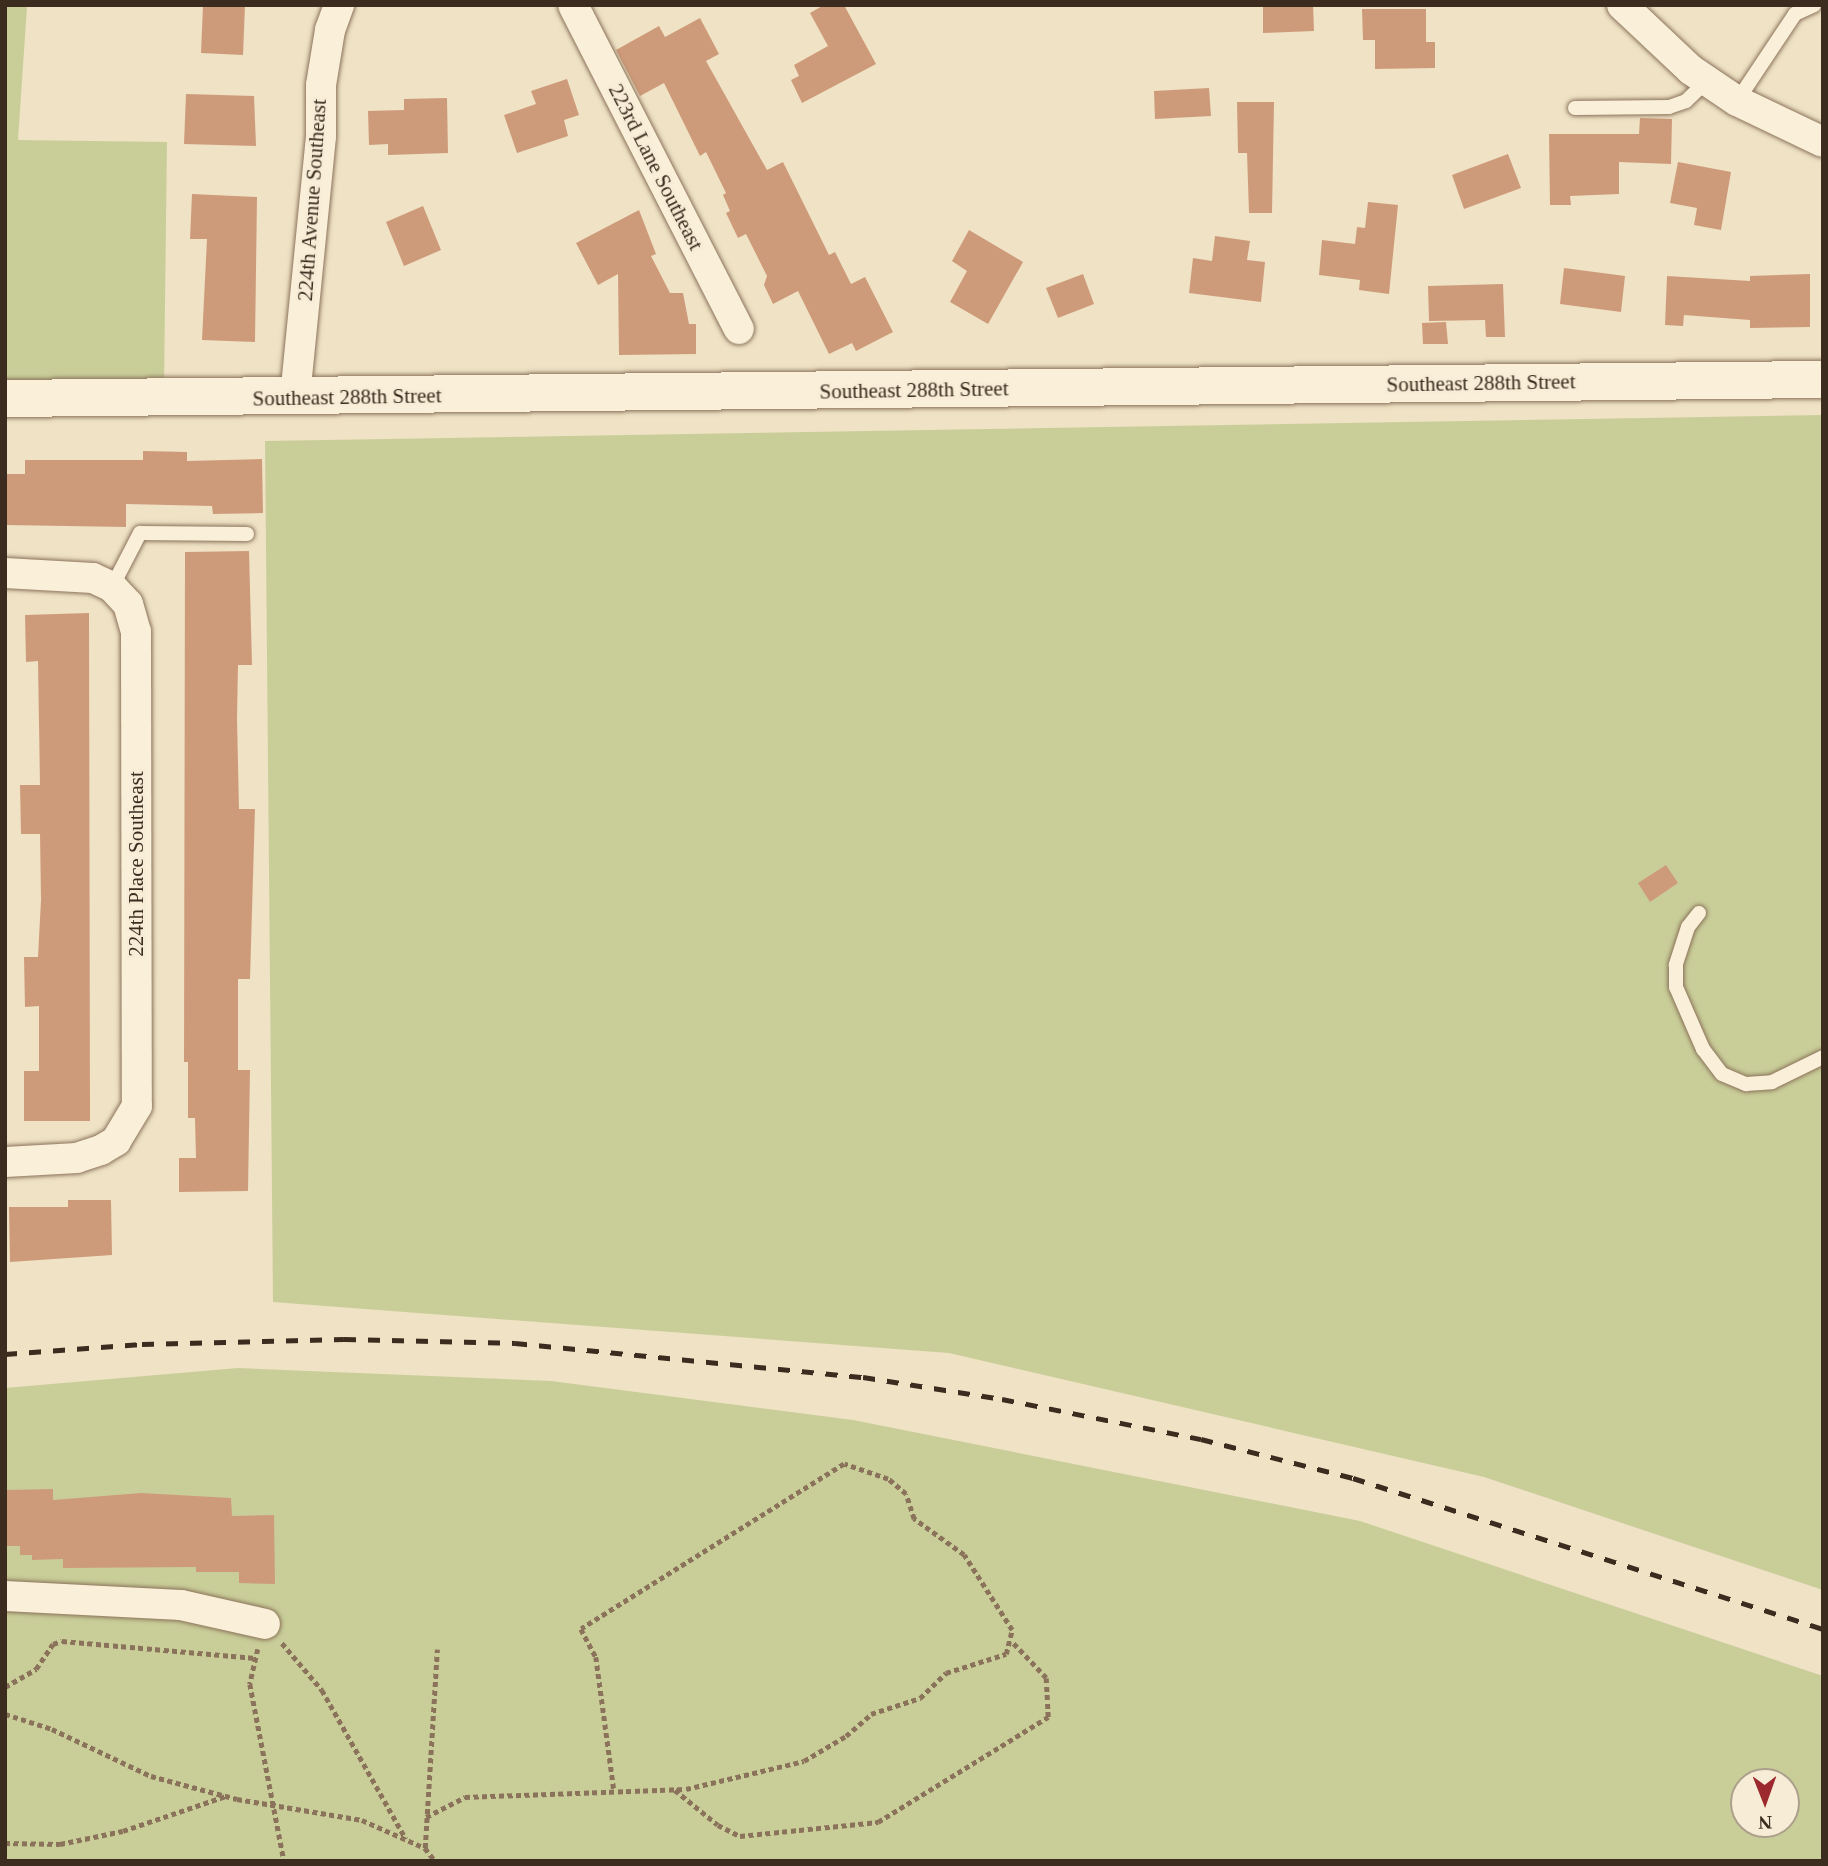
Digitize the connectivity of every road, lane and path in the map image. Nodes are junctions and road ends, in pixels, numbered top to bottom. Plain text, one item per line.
1 (339, 5) edge
2 (573, 5) edge
3 (1622, 5) edge
4 (1814, 5) edge
5 (1707, 81) junction
6 (1737, 101) junction
7 (1575, 108) dead end
8 (1823, 142) edge
9 (739, 329) dead end
10 (1823, 379) edge
11 (295, 397) junction
12 (5, 398) edge
13 (247, 534) dead end
14 (5, 573) edge
15 (112, 587) junction
16 (1699, 913) dead end
17 (1823, 1057) edge
18 (5, 1162) edge
19 (5, 1596) edge
20 (265, 1624) junction
21 (1012, 1642) junction
22 (437, 1649) dead end
23 (255, 1658) junction
24 (5, 1687) edge
25 (5, 1714) edge
26 (675, 1789) junction
27 (614, 1791) junction
28 (227, 1796) junction
29 (272, 1805) junction
30 (426, 1817) junction
31 (407, 1840) junction
32 (5, 1843) edge
33 (425, 1848) junction
34 (284, 1861) edge
35 (435, 1861) edge

1 - 11 street, 224th Avenue Southeast
2 - 9 street, 223rd Lane Southeast
3 - 5 street
4 - 6 lane
5 - 6 street
5 - 7 lane
6 - 8 street
10 - 11 street, Southeast 288th Street
11 - 12 street, Southeast 288th Street
13 - 15 lane
14 - 15 street
15 - 18 street, 224th Place Southeast
16 - 17 lane
19 - 20 street
20 - 23 path
20 - 31 path
21 - 26 path
21 - 26 path
21 - 27 path
22 - 30 path
23 - 24 path
23 - 29 path
25 - 28 path
26 - 27 path
27 - 30 path
28 - 29 path
28 - 32 path
29 - 31 path
29 - 34 path
30 - 33 path
31 - 33 path
33 - 35 path

